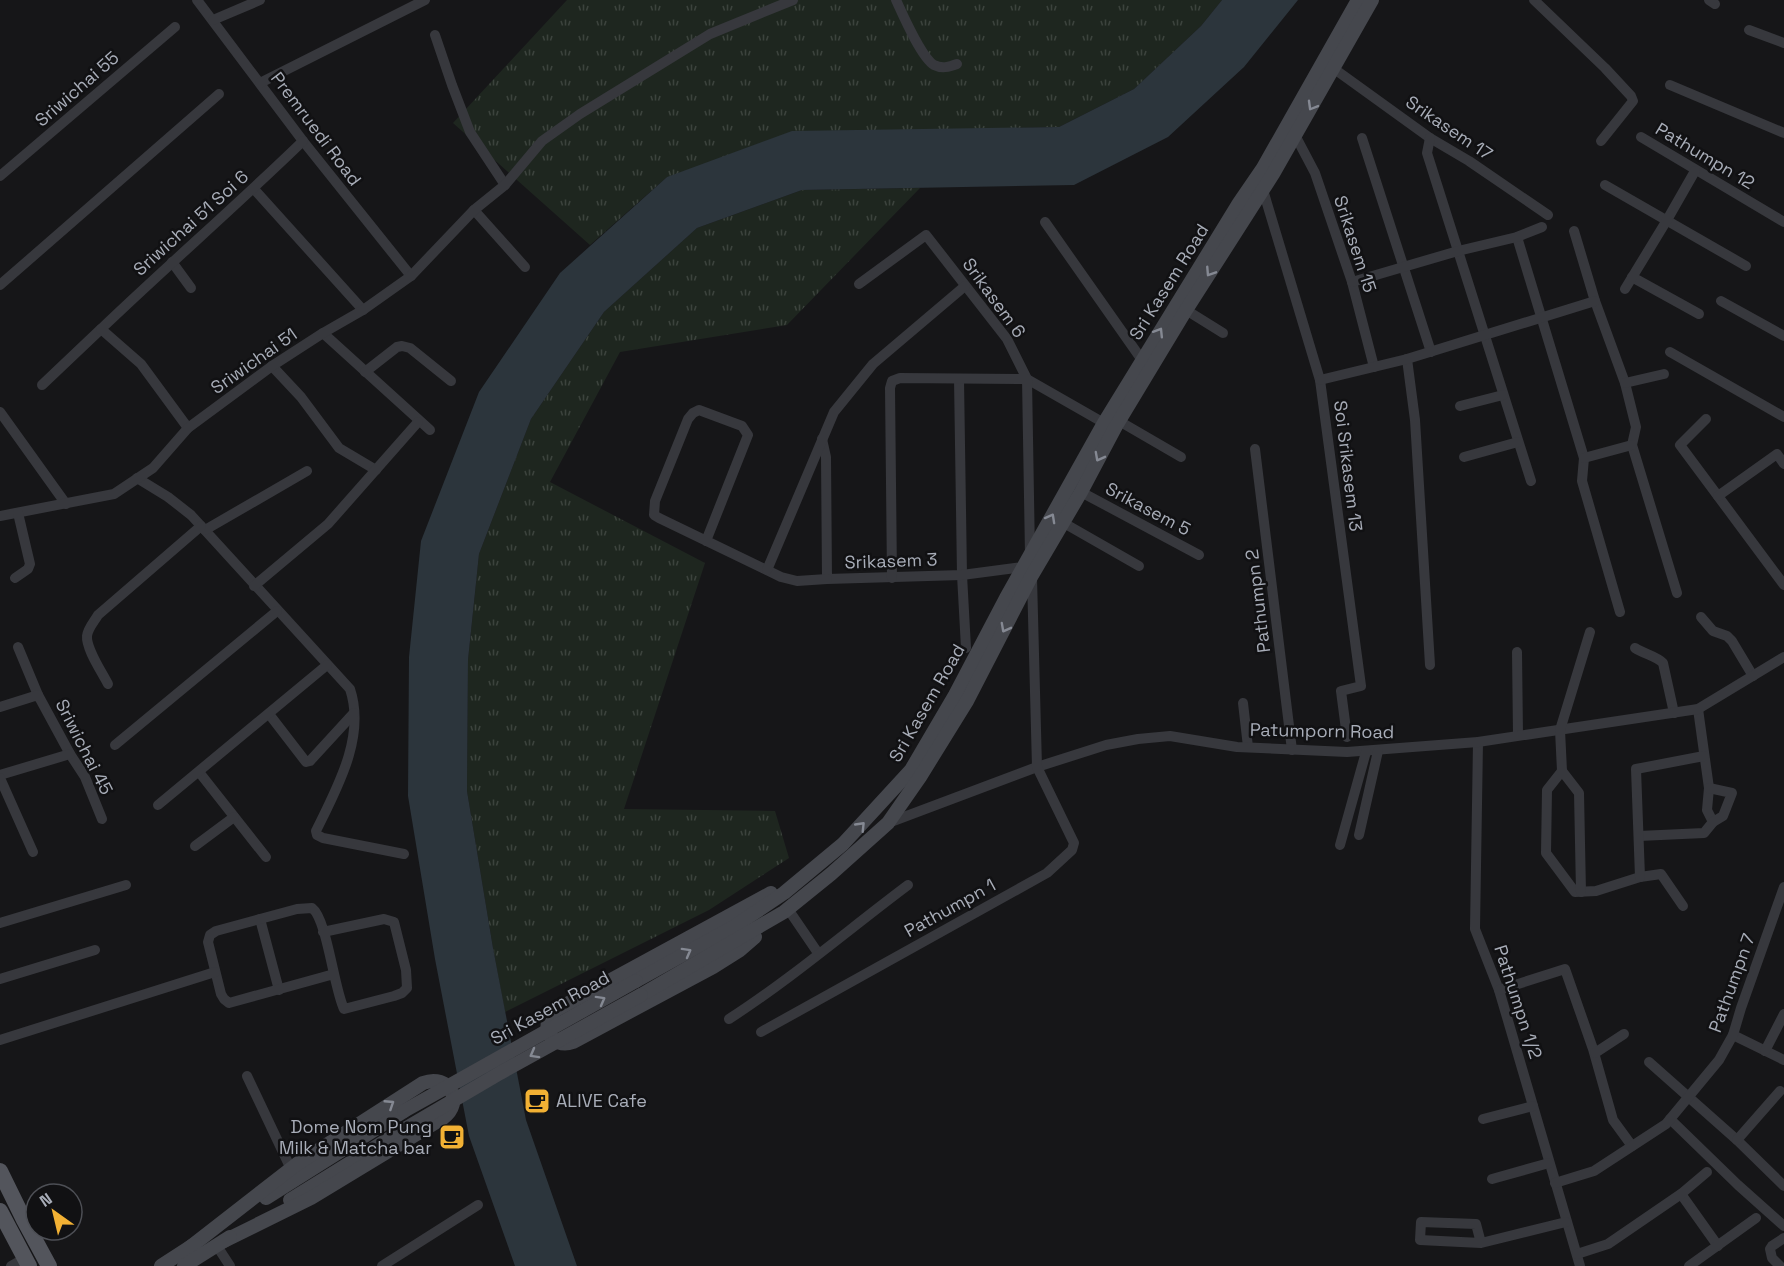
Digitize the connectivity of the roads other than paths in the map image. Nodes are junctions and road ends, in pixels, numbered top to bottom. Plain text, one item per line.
1 (197, 0) edge
2 (260, 0) edge
3 (425, 0) edge
4 (793, 0) edge
5 (896, 0) edge
6 (1358, 0) edge
7 (1372, 0) edge
8 (1534, 0) edge
9 (213, 20) junction
10 (175, 27) dead end
11 (1749, 30) dead end
12 (435, 35) dead end
13 (1784, 43) edge
14 (957, 64) dead end
15 (1333, 68) junction
16 (260, 83) junction
17 (1670, 85) dead end
18 (219, 94) dead end
19 (1784, 133) edge
20 (1295, 135) junction
21 (1641, 137) dead end
22 (1362, 138) dead end
23 (1430, 138) junction
24 (303, 141) junction
25 (1601, 141) dead end
26 (1695, 171) junction
27 (0, 176) edge
28 (1605, 184) dead end
29 (505, 185) junction
30 (254, 189) junction
31 (1263, 190) junction
32 (474, 210) junction
33 (1548, 215) dead end
34 (1668, 220) junction
35 (1045, 222) dead end
36 (1784, 222) edge
37 (1542, 227) dead end
38 (1574, 231) dead end
39 (1517, 237) junction
40 (1458, 251) junction
41 (172, 262) junction
42 (1746, 266) dead end
43 (525, 267) dead end
44 (1404, 268) junction
45 (411, 276) junction
46 (1632, 277) junction
47 (1352, 282) junction
48 (859, 284) dead end
49 (0, 285) edge
50 (965, 286) junction
51 (190, 288) dead end
52 (1625, 289) dead end
53 (1721, 301) dead end
54 (1595, 302) junction
55 (363, 310) junction
56 (1186, 310) junction
57 (1699, 314) dead end
58 (1542, 318) junction
59 (101, 329) junction
60 (323, 333) junction
61 (1223, 333) dead end
62 (1486, 336) junction
63 (1784, 336) edge
64 (1431, 352) junction
65 (1670, 352) dead end
66 (1142, 360) junction
67 (1407, 360) junction
68 (272, 366) junction
69 (1374, 367) junction
70 (365, 372) junction
71 (1664, 374) dead end
72 (959, 379) junction
73 (1027, 379) junction
74 (1320, 380) junction
75 (451, 381) dead end
76 (1625, 383) junction
77 (42, 385) dead end
78 (1503, 395) junction
79 (1460, 406) dead end
80 (0, 412) edge
81 (1784, 417) edge
82 (1706, 419) dead end
83 (1119, 421) junction
84 (418, 422) junction
85 (1104, 423) junction
86 (188, 428) junction
87 (430, 430) dead end
88 (822, 439) junction
89 (1518, 442) junction
90 (1632, 445) junction
91 (1255, 449) dead end
92 (1181, 457) dead end
93 (1464, 457) dead end
94 (1584, 458) junction
95 (1784, 464) edge
96 (376, 470) junction
97 (307, 471) dead end
98 (137, 478) junction
99 (1531, 482) dead end
100 (1081, 492) junction
101 (1718, 496) junction
102 (66, 504) junction
103 (18, 513) junction
104 (0, 516) edge
105 (1062, 522) junction
106 (203, 528) junction
107 (706, 541) junction
108 (1199, 555) dead end
109 (1028, 566) junction
110 (1138, 566) dead end
111 (767, 570) junction
112 (962, 575) junction
113 (15, 578) dead end
114 (892, 578) junction
115 (827, 579) junction
116 (1784, 585) edge
117 (255, 586) junction
118 (1677, 593) dead end
119 (278, 611) junction
120 (1620, 612) dead end
121 (1701, 616) dead end
122 (1590, 632) dead end
123 (18, 647) dead end
124 (966, 648) dead end
125 (1635, 648) dead end
126 (1517, 652) dead end
127 (1783, 658) edge
128 (327, 665) junction
129 (1430, 666) dead end
130 (1753, 676) junction
131 (108, 684) dead end
132 (38, 695) junction
133 (1243, 704) dead end
134 (0, 707) edge
135 (1698, 709) junction
136 (354, 713) junction
137 (1674, 713) junction
138 (268, 714) junction
139 (1560, 730) junction
140 (1518, 735) junction
141 (1347, 737) dead end
142 (1478, 742) junction
143 (115, 745) dead end
144 (1248, 747) junction
145 (1292, 750) junction
146 (1372, 752) junction
147 (70, 754) junction
148 (1704, 756) junction
149 (1037, 768) junction
150 (1562, 771) junction
151 (198, 772) junction
152 (0, 777) edge
153 (1709, 788) junction
154 (158, 805) dead end
155 (234, 817) junction
156 (102, 819) dead end
157 (1713, 822) junction
158 (888, 823) junction
159 (1359, 835) dead end
160 (1639, 836) junction
161 (843, 844) junction
162 (1340, 845) dead end
163 (195, 846) dead end
164 (33, 852) dead end
165 (405, 855) dead end
166 (266, 857) dead end
167 (1640, 878) junction
168 (126, 885) dead end
169 (908, 885) dead end
170 (1784, 886) edge
171 (1581, 892) junction
172 (1683, 906) dead end
173 (786, 911) junction
174 (260, 918) junction
175 (0, 923) edge
176 (323, 932) junction
177 (94, 950) dead end
178 (818, 953) junction
179 (215, 972) junction
180 (334, 974) junction
181 (0, 979) edge
182 (279, 990) junction
183 (1499, 990) junction
184 (1784, 1014) edge
185 (729, 1019) dead end
186 (761, 1032) dead end
187 (1624, 1034) dead end
188 (1733, 1035) junction
189 (0, 1040) edge
190 (1765, 1051) junction
191 (1595, 1053) junction
192 (1784, 1060) edge
193 (1648, 1062) dead end
194 (247, 1076) dead end
195 (1780, 1091) dead end
196 (1688, 1098) junction
197 (1533, 1106) junction
198 (1483, 1119) dead end
199 (1670, 1119) junction
200 (1737, 1140) junction
201 (1632, 1146) junction
202 (1549, 1163) junction
203 (291, 1169) junction
204 (0, 1171) edge
205 (1707, 1172) dead end
206 (1492, 1179) dead end
207 (1782, 1181) edge
208 (1555, 1183) junction
209 (1681, 1194) junction
210 (478, 1205) dead end
211 (0, 1211) edge
212 (1756, 1218) dead end
213 (1566, 1222) junction
214 (1784, 1226) edge
215 (4, 1231) edge
216 (1784, 1238) edge
217 (220, 1243) junction
218 (1481, 1243) junction
219 (1718, 1246) junction
220 (189, 1248) junction
221 (1576, 1254) junction
222 (21, 1263) edge
223 (51, 1266) edge
224 (161, 1266) edge
225 (184, 1266) edge
226 (230, 1266) edge
227 (382, 1266) edge
228 (1580, 1266) edge
229 (1689, 1266) edge
230 (1780, 1266) edge

1 - 9 street, Premruedi Road
2 - 9 street
3 - 16 street
4 - 29 street, Sriwichai 51
5 - 14 street
66 -> 6 main road, Sri Kasem Road
7 - 15 main road, Sri Kasem Road
8 - 25 street
9 - 16 street, Premruedi Road
10 - 27 street, Sriwichai 55
11 - 13 street
12 - 29 street
15 -> 20 main road, Sri Kasem Road
15 - 23 street, Srikasem 17
16 - 24 street, Premruedi Road
17 - 19 street
18 - 49 street
20 - 31 main road, Sri Kasem Road
20 - 47 street, Srikasem 15
21 - 26 street, Pathumpn 12
22 - 44 street
23 - 33 street, Srikasem 17
23 - 40 street
24 - 30 street, Sriwichai 51 Soi 6
24 - 45 street, Premruedi Road
26 - 34 street
26 - 36 street, Pathumpn 12
28 - 34 street
29 - 32 street, Sriwichai 51
30 - 41 street, Sriwichai 51 Soi 6
30 - 55 street
31 -> 56 main road, Sri Kasem Road
31 - 74 street, Soi Srikasem 13
32 - 43 street
32 - 45 street, Sriwichai 51
34 - 42 street
34 - 46 street
35 - 66 street
37 - 39 street
38 - 54 street
39 - 40 street
39 - 58 street
40 - 44 street
40 - 62 street
41 - 51 street
41 - 59 street, Sriwichai 51 Soi 6
44 - 47 street
44 - 64 street
45 - 55 street, Sriwichai 51
46 - 52 street
46 - 57 street
47 - 69 street, Srikasem 15
48 - 50 street, Srikasem 6
50 - 73 street, Srikasem 6
50 - 88 street
53 - 63 street
54 - 58 street
54 - 76 street
55 - 60 street, Sriwichai 51
56 - 61 street
56 - 83 main road, Sri Kasem Road
58 - 62 street
58 - 94 street
59 - 77 street, Sriwichai 51 Soi 6
59 - 86 street
60 - 68 street, Sriwichai 51
60 - 70 street
62 - 64 street
62 - 78 street
64 - 67 street
65 - 81 street
66 - 85 main road, Sri Kasem Road
67 - 69 street
67 - 129 street
68 - 86 street, Sriwichai 51
68 - 96 street
69 - 74 street
70 - 75 street
70 - 84 street
71 - 76 street
72 - 73 street
72 - 112 street
72 - 114 street
73 - 85 street
73 - 109 street
74 - 141 street, Soi Srikasem 13
76 - 90 street
78 - 79 street
78 - 89 street
80 - 102 street
82 - 101 street
83 - 92 street
83 -> 100 main road, Sri Kasem Road
84 - 87 street
84 - 96 street
109 -> 85 main road, Sri Kasem Road
86 - 98 street, Sriwichai 51
88 - 111 street
88 - 115 street, Srikasem 3
89 - 93 street
89 - 99 street
90 - 94 street
90 - 118 street
91 - 145 street, Pathumpn 2
94 - 120 street
95 - 101 street
96 - 117 street
97 - 106 street
98 - 102 street, Sriwichai 51
98 - 106 street
100 - 105 main road, Sri Kasem Road
100 - 108 street, Srikasem 5
101 - 116 street
102 - 103 street, Sriwichai 51
103 - 104 street, Sriwichai 51
103 - 113 street
105 - 109 main road, Sri Kasem Road
105 - 110 street
106 - 117 street
106 - 131 street
107 - 107 street
107 - 111 street
109 - 112 street, Srikasem 3
109 - 149 street
109 -> 158 main road, Sri Kasem Road
161 -> 109 main road, Sri Kasem Road
111 - 115 street
112 - 114 street, Srikasem 3
112 - 124 street
114 - 115 street, Srikasem 3
117 - 119 street
119 - 128 street
119 - 143 street
121 - 130 street
122 - 139 street
123 - 132 street
125 - 137 street
126 - 140 street
127 - 130 street, Patumporn Road
128 - 136 street
128 - 138 street
130 - 135 street, Patumporn Road
132 - 134 street, Sriwichai 45
132 - 147 street, Sriwichai 45
133 - 144 street
135 - 137 street, Patumporn Road
135 - 148 street
136 - 138 street
136 - 165 street
137 - 139 street, Patumporn Road
138 - 151 street
139 - 140 street, Patumporn Road
139 - 150 street
140 - 142 street, Patumporn Road
142 - 146 street, Patumporn Road
142 - 183 street, Pathumpn 1/2
144 - 145 street, Patumporn Road
144 - 149 street, Patumporn Road
145 - 146 street, Patumporn Road
146 - 159 street
146 - 162 street
147 - 152 street
147 - 156 street, Sriwichai 45
148 - 153 street
148 - 160 street
149 - 158 street, Patumporn Road
149 - 186 street, Pathumpn 1
150 - 171 street
150 - 171 street
151 - 154 street
151 - 155 street
152 - 164 street
153 - 157 street
153 - 157 street
155 - 163 street
155 - 166 street
157 - 160 street
158 - 173 main road, Sri Kasem Road
160 - 167 street
161 - 173 main road
220 -> 161 main road, Sri Kasem Road, bridge
167 - 171 street
167 - 172 street
168 - 175 street
169 - 178 street
170 - 188 street, Pathumpn 7
173 - 178 street
173 -> 217 main road, Sri Kasem Road, bridge
174 - 176 street
174 - 179 street
174 - 182 street
176 - 180 street
176 - 180 street
177 - 181 street
178 - 185 street
179 - 182 street
179 - 189 street
180 - 182 street
183 - 191 street
183 - 197 street, Pathumpn 1/2
184 - 190 street
187 - 191 street
188 - 190 street
188 - 196 street, Pathumpn 7
190 - 192 street
191 - 201 street
193 - 196 street
194 - 203 street
195 - 200 street
196 - 199 street, Pathumpn 7
196 - 200 street
197 - 198 street
197 - 202 street, Pathumpn 1/2
199 - 201 street, Pathumpn 7
199 - 214 street
200 - 207 street
201 - 208 street, Pathumpn 7
202 - 206 street
202 - 208 street, Pathumpn 1/2
203 -> 217 main road
203 - 220 main road
204 - 223 main road
205 - 209 street
208 - 213 street, Pathumpn 1/2
209 - 219 street
209 - 221 street
210 - 227 street
211 - 215 main road
212 - 219 street
213 - 218 street
213 - 221 street, Pathumpn 1/2
215 - 222 main road
216 - 230 street
217 - 225 main road, Sri Kasem Road
217 - 226 street
218 - 218 street
219 - 229 street
220 - 224 main road, Sri Kasem Road
221 - 228 street, Pathumpn 1/2

